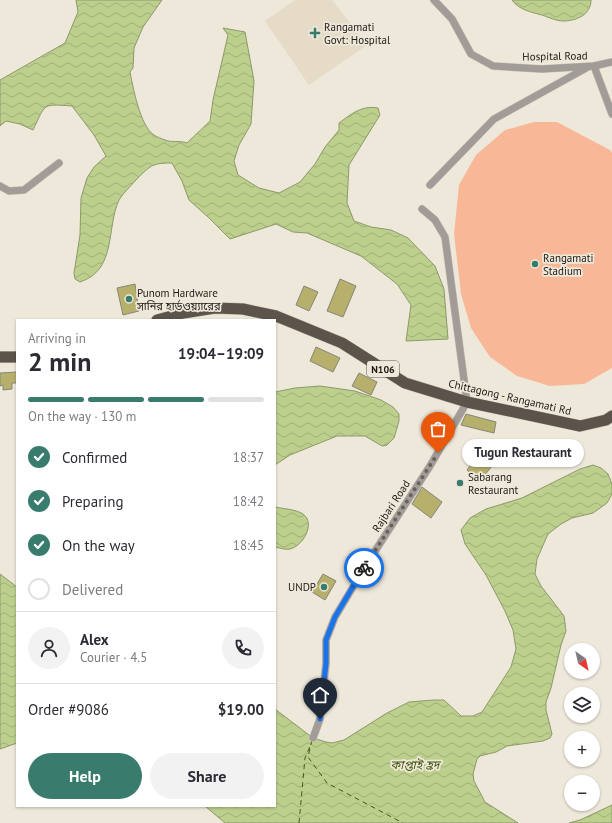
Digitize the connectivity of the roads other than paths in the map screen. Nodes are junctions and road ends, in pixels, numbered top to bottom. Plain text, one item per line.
1 (434, 0) edge
2 (612, 62) edge
3 (592, 66) junction
4 (612, 114) edge
5 (59, 163) dead end
6 (430, 185) dead end
7 (0, 186) edge
8 (422, 209) dead end
9 (161, 319) edge
10 (0, 356) edge
11 (16, 357) edge
12 (467, 402) junction
13 (612, 416) edge
14 (313, 738) dead end

1 - 3 street, Hospital Road
2 - 3 street, Hospital Road
3 - 4 street
3 - 6 street
5 - 7 street
8 - 12 street
9 - 12 highway, Chittagong - Rangamati Rd / N106
10 - 11 highway
12 - 13 highway, Chittagong - Rangamati Rd / N106
12 - 14 street, Rajbari Road

